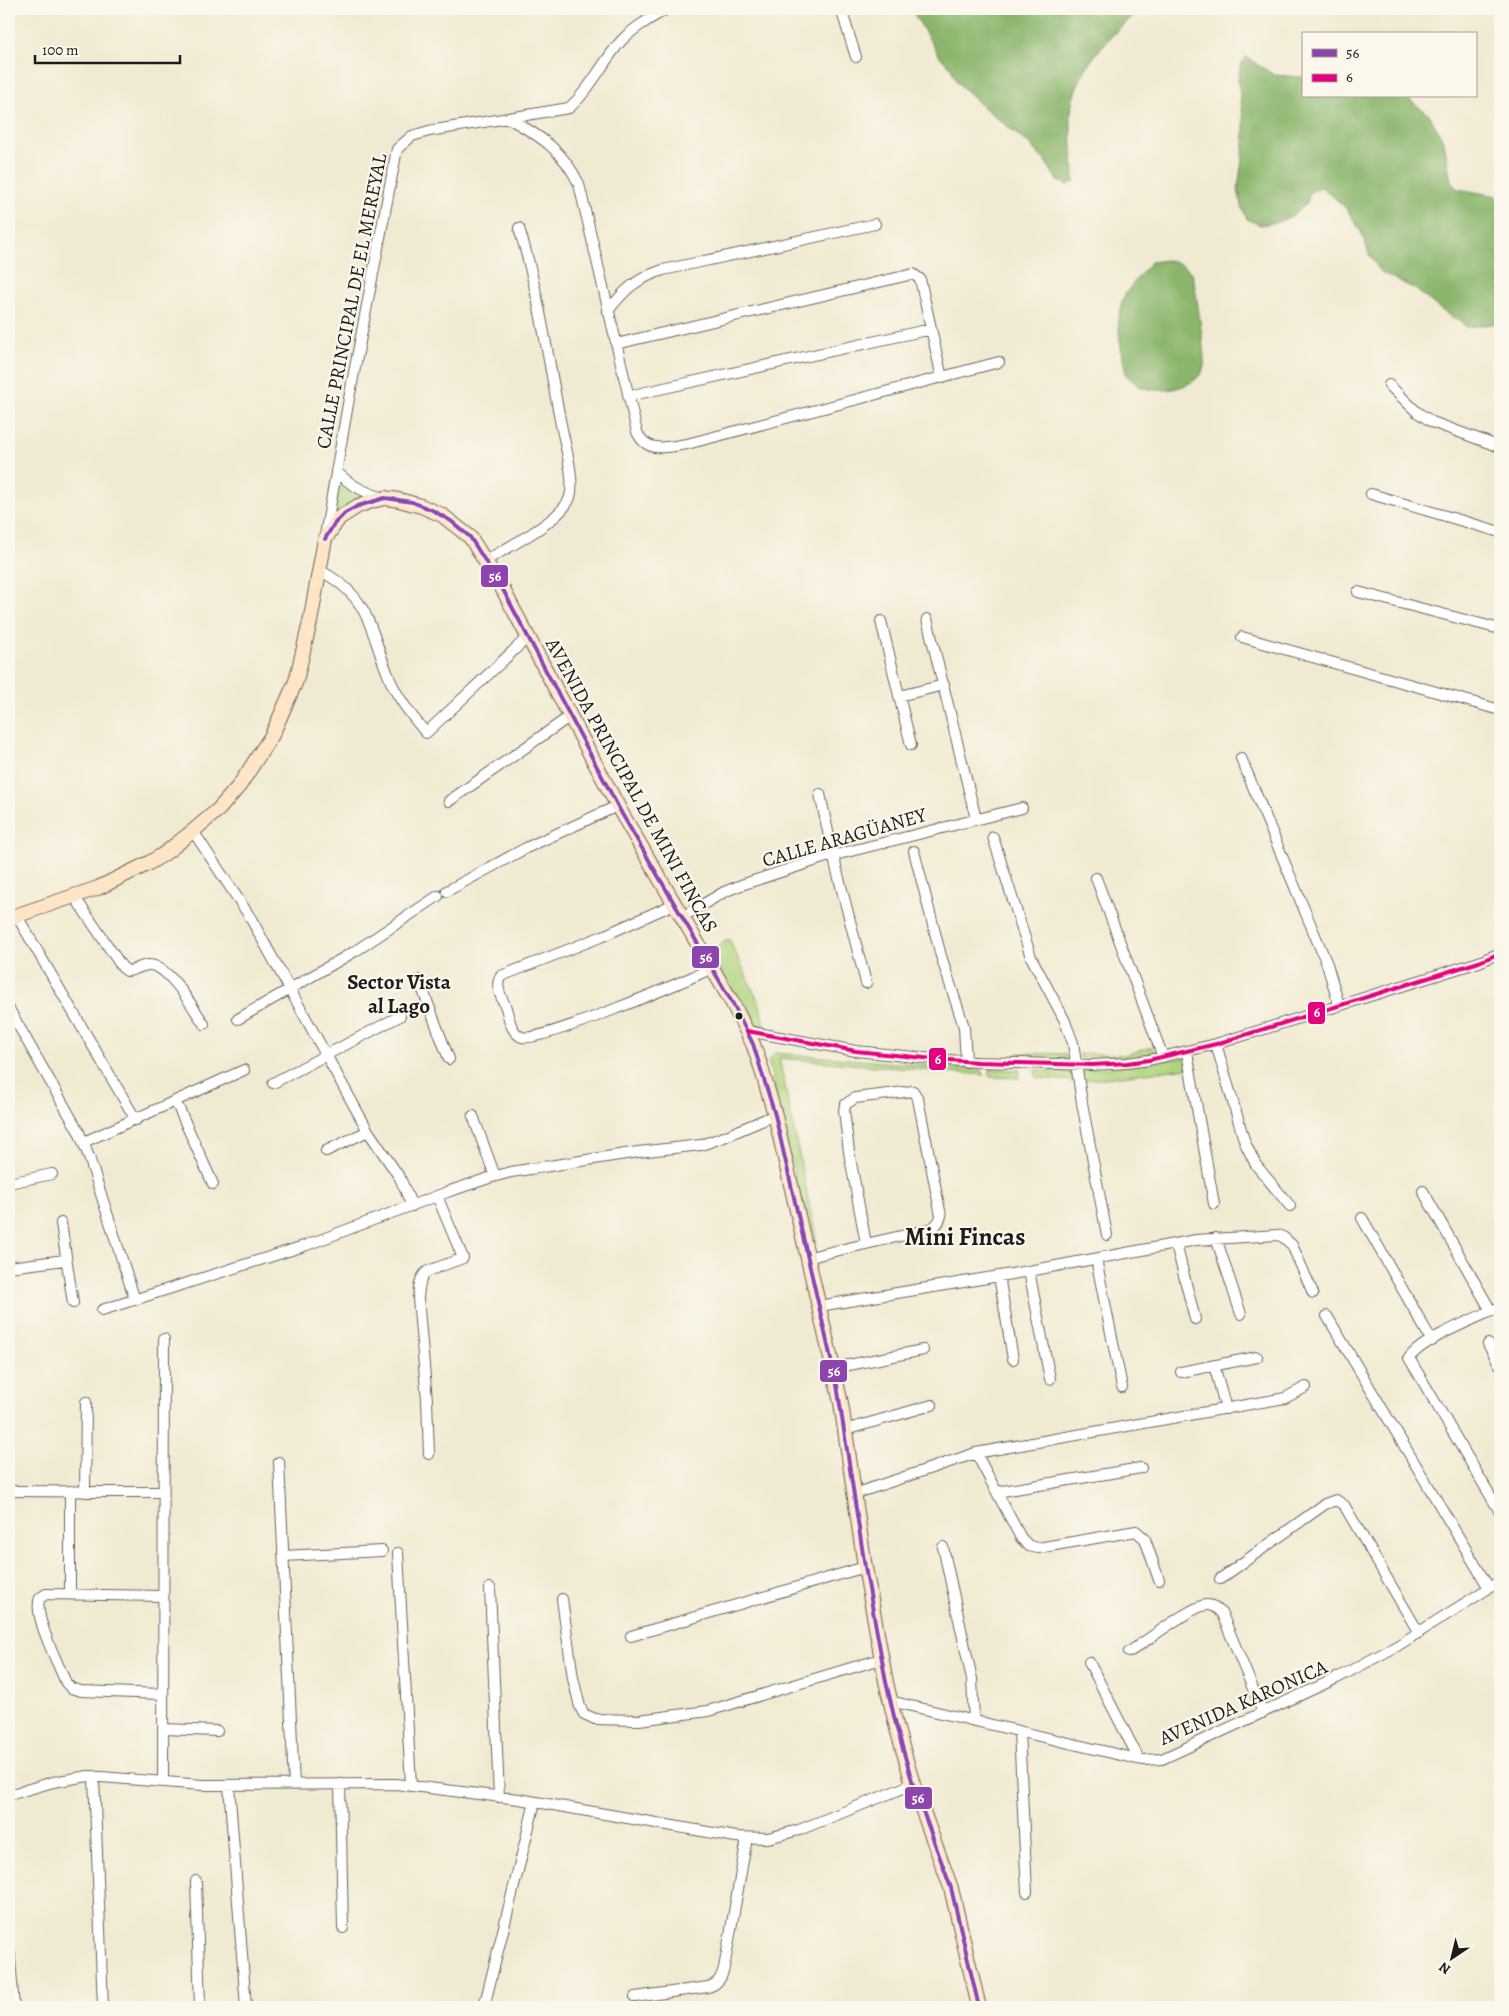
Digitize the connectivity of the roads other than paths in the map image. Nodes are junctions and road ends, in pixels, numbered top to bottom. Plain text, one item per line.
1 (667, 9) edge
2 (841, 9) edge
3 (856, 57) dead end
4 (508, 118) junction
5 (875, 224) dead end
6 (519, 228) dead end
7 (608, 310) junction
8 (931, 329) junction
9 (616, 344) junction
10 (999, 362) dead end
11 (942, 378) junction
12 (1389, 386) dead end
13 (628, 396) junction
14 (1500, 447) edge
15 (336, 471) junction
16 (1370, 494) dead end
17 (385, 498) junction
18 (1500, 532) edge
19 (325, 539) junction
20 (486, 561) junction
21 (319, 570) junction
22 (1358, 592) dead end
23 (927, 619) dead end
24 (881, 621) dead end
25 (1500, 629) edge
26 (528, 637) junction
27 (1242, 637) dead end
28 (944, 685) junction
29 (899, 696) junction
30 (1500, 710) edge
31 (569, 717) junction
32 (911, 745) dead end
33 (1241, 758) dead end
34 (820, 794) dead end
35 (449, 801) dead end
36 (617, 806) junction
37 (1022, 808) dead end
38 (976, 819) junction
39 (193, 831) junction
40 (993, 837) dead end
41 (914, 851) dead end
42 (833, 855) junction
43 (1096, 878) dead end
44 (447, 891) dead end
45 (74, 896) junction
46 (438, 896) dead end
47 (674, 904) junction
48 (13, 917) edge
49 (682, 917) junction
50 (1500, 953) edge
51 (712, 968) junction
52 (420, 980) dead end
53 (866, 983) dead end
54 (291, 989) junction
55 (1339, 1005) junction
56 (9, 1009) edge
57 (400, 1016) dead end
58 (238, 1019) dead end
59 (204, 1024) dead end
60 (747, 1031) junction
61 (1216, 1044) junction
62 (1187, 1052) junction
63 (326, 1055) junction
64 (1163, 1057) junction
65 (449, 1058) dead end
66 (966, 1062) junction
67 (1076, 1065) junction
68 (244, 1070) dead end
69 (273, 1083) dead end
70 (176, 1102) junction
71 (775, 1115) junction
72 (472, 1116) dead end
73 (136, 1120) junction
74 (368, 1131) junction
75 (84, 1142) junction
76 (326, 1151) dead end
77 (52, 1174) dead end
78 (495, 1176) junction
79 (9, 1183) edge
80 (213, 1184) dead end
81 (1423, 1192) dead end
82 (436, 1196) junction
83 (1214, 1204) dead end
84 (412, 1206) junction
85 (1290, 1206) dead end
86 (1362, 1218) dead end
87 (61, 1223) dead end
88 (1107, 1235) dead end
89 (1216, 1238) junction
90 (866, 1244) junction
91 (1176, 1244) junction
92 (808, 1258) junction
93 (1096, 1259) junction
94 (65, 1260) junction
95 (9, 1267) edge
96 (1029, 1271) junction
97 (998, 1276) junction
98 (1313, 1293) dead end
99 (135, 1300) junction
100 (73, 1303) dead end
101 (819, 1306) junction
102 (1496, 1309) edge
103 (102, 1310) dead end
104 (1240, 1314) dead end
105 (1327, 1316) dead end
106 (1195, 1320) dead end
107 (164, 1339) dead end
108 (1432, 1341) junction
109 (1488, 1344) dead end
110 (924, 1350) dead end
111 (1257, 1357) dead end
112 (1013, 1359) dead end
113 (1214, 1365) junction
114 (1500, 1365) edge
115 (834, 1368) junction
116 (1181, 1372) dead end
117 (1050, 1379) dead end
118 (1122, 1387) dead end
119 (1306, 1387) dead end
120 (86, 1402) dead end
121 (932, 1405) dead end
122 (1226, 1409) junction
123 (845, 1430) junction
124 (429, 1454) dead end
125 (976, 1454) junction
126 (279, 1462) dead end
127 (1141, 1468) dead end
128 (9, 1491) edge
129 (70, 1491) junction
130 (85, 1492) junction
131 (163, 1492) junction
132 (997, 1492) junction
133 (854, 1494) junction
134 (1500, 1512) edge
135 (943, 1547) dead end
136 (382, 1552) dead end
137 (398, 1553) dead end
138 (283, 1556) junction
139 (865, 1567) junction
140 (1220, 1579) dead end
141 (1159, 1580) dead end
142 (1500, 1581) edge
143 (490, 1588) dead end
144 (1489, 1588) junction
145 (70, 1594) junction
146 (163, 1596) junction
147 (562, 1599) dead end
148 (1419, 1633) junction
149 (631, 1636) dead end
150 (1129, 1652) dead end
151 (881, 1659) junction
152 (1089, 1662) dead end
153 (162, 1694) junction
154 (890, 1701) junction
155 (1263, 1713) junction
156 (974, 1720) junction
157 (163, 1729) junction
158 (1019, 1730) junction
159 (218, 1731) dead end
160 (1139, 1759) junction
161 (94, 1776) junction
162 (163, 1782) junction
163 (340, 1784) junction
164 (914, 1784) junction
165 (229, 1785) junction
166 (294, 1785) junction
167 (410, 1785) junction
168 (9, 1795) edge
169 (499, 1797) junction
170 (535, 1802) junction
171 (747, 1838) junction
172 (196, 1881) dead end
173 (1027, 1892) dead end
174 (342, 1928) dead end
175 (9, 1947) edge
176 (635, 1998) dead end
177 (14, 2007) edge
178 (103, 2007) edge
179 (200, 2007) edge
180 (246, 2007) edge
181 (484, 2007) edge
182 (979, 2007) edge

1 - 4 street, CALLE PRINCIPAL DE EL MEREYAL
2 - 3 street
4 - 7 street
4 - 15 street, CALLE PRINCIPAL DE EL MEREYAL
5 - 7 street
6 - 20 street
7 - 9 street
8 - 9 street
8 - 11 street
8 - 13 street
9 - 13 street
10 - 11 street
11 - 13 street
12 - 14 street
15 - 17 street
15 - 19 street, CALLE PRINCIPAL DE EL MEREYAL
16 - 18 street
17 - 19 street, AVENIDA PRINCIPAL DE MINI FINCAS
17 - 20 street, AVENIDA PRINCIPAL DE MINI FINCAS
19 - 21 street
20 - 26 street, AVENIDA PRINCIPAL DE MINI FINCAS
21 - 26 street
21 - 39 street
22 - 25 street
23 - 28 street
24 - 29 street
26 - 31 street, AVENIDA PRINCIPAL DE MINI FINCAS
27 - 30 street
28 - 29 street
28 - 38 street
29 - 32 street
31 - 35 street
31 - 36 street, AVENIDA PRINCIPAL DE MINI FINCAS
33 - 55 street
34 - 42 street
36 - 44 street
36 - 47 street, AVENIDA PRINCIPAL DE MINI FINCAS
37 - 38 street, CALLE ARAGÜANEY
38 - 42 street, CALLE ARAGÜANEY
39 - 45 street
39 - 54 street
40 - 67 street
41 - 66 street
42 - 49 street, CALLE ARAGÜANEY
42 - 53 street
43 - 64 street
45 - 48 street
45 - 59 street
46 - 54 street
47 - 49 street, AVENIDA PRINCIPAL DE MINI FINCAS
47 - 51 street
48 - 73 street
49 - 51 street, AVENIDA PRINCIPAL DE MINI FINCAS
50 - 55 street
51 - 60 street, AVENIDA PRINCIPAL DE MINI FINCAS
52 - 65 street
54 - 58 street
54 - 63 street
55 - 61 street
56 - 75 street
57 - 63 street
60 - 66 street
60 - 71 street, AVENIDA PRINCIPAL DE MINI FINCAS
61 - 62 street
61 - 85 street
62 - 64 street
62 - 83 street
63 - 69 street
63 - 74 street
64 - 67 street
66 - 67 street
67 - 88 street
68 - 70 street
70 - 73 street
70 - 80 street
71 - 78 street
71 - 92 street, AVENIDA PRINCIPAL DE MINI FINCAS
72 - 78 street
73 - 75 street
74 - 76 street
74 - 84 street
75 - 99 street
77 - 79 street
78 - 82 street
81 - 102 street
82 - 84 street
82 - 124 street
84 - 99 street
86 - 108 street
87 - 94 street
89 - 91 street
89 - 98 street
89 - 104 street
90 - 90 street
90 - 92 street
91 - 93 street
91 - 106 street
92 - 101 street, AVENIDA PRINCIPAL DE MINI FINCAS
93 - 96 street
93 - 118 street
94 - 95 street
94 - 100 street
96 - 97 street
96 - 117 street
97 - 101 street
97 - 112 street
99 - 103 street
101 - 115 street, AVENIDA PRINCIPAL DE MINI FINCAS
102 - 108 street
105 - 144 street
107 - 131 street
108 - 134 street
109 - 114 street
110 - 115 street
111 - 113 street
113 - 116 street
113 - 122 street
115 - 123 street, AVENIDA PRINCIPAL DE MINI FINCAS
119 - 122 street
120 - 130 street
121 - 123 street
122 - 125 street
123 - 133 street, AVENIDA PRINCIPAL DE MINI FINCAS
125 - 132 street
125 - 133 street
126 - 138 street
127 - 132 street
128 - 129 street
129 - 130 street
129 - 145 street
130 - 131 street
131 - 146 street
132 - 141 street
133 - 139 street, AVENIDA PRINCIPAL DE MINI FINCAS
135 - 156 street
136 - 138 street
137 - 167 street
138 - 166 street
139 - 149 street
139 - 151 street, AVENIDA PRINCIPAL DE MINI FINCAS
140 - 148 street
142 - 144 street, AVENIDA KARONICA
143 - 169 street
144 - 148 street, AVENIDA KARONICA
145 - 146 street
145 - 153 street
146 - 153 street
147 - 151 street
148 - 155 street, AVENIDA KARONICA
150 - 155 street
151 - 154 street, AVENIDA PRINCIPAL DE MINI FINCAS
152 - 160 street
153 - 157 street
154 - 156 street, AVENIDA KARONICA
154 - 164 street, AVENIDA PRINCIPAL DE MINI FINCAS
155 - 160 street, AVENIDA KARONICA
156 - 158 street, AVENIDA KARONICA
157 - 159 street
157 - 162 street
158 - 160 street, AVENIDA KARONICA
158 - 173 street
161 - 162 street
161 - 168 street
161 - 178 street
162 - 165 street
163 - 166 street
163 - 167 street
163 - 174 street
164 - 171 street
164 - 182 street, AVENIDA PRINCIPAL DE MINI FINCAS
165 - 166 street
165 - 180 street
167 - 169 street
169 - 170 street
170 - 171 street
170 - 181 street
171 - 176 street
172 - 179 street
175 - 177 street

